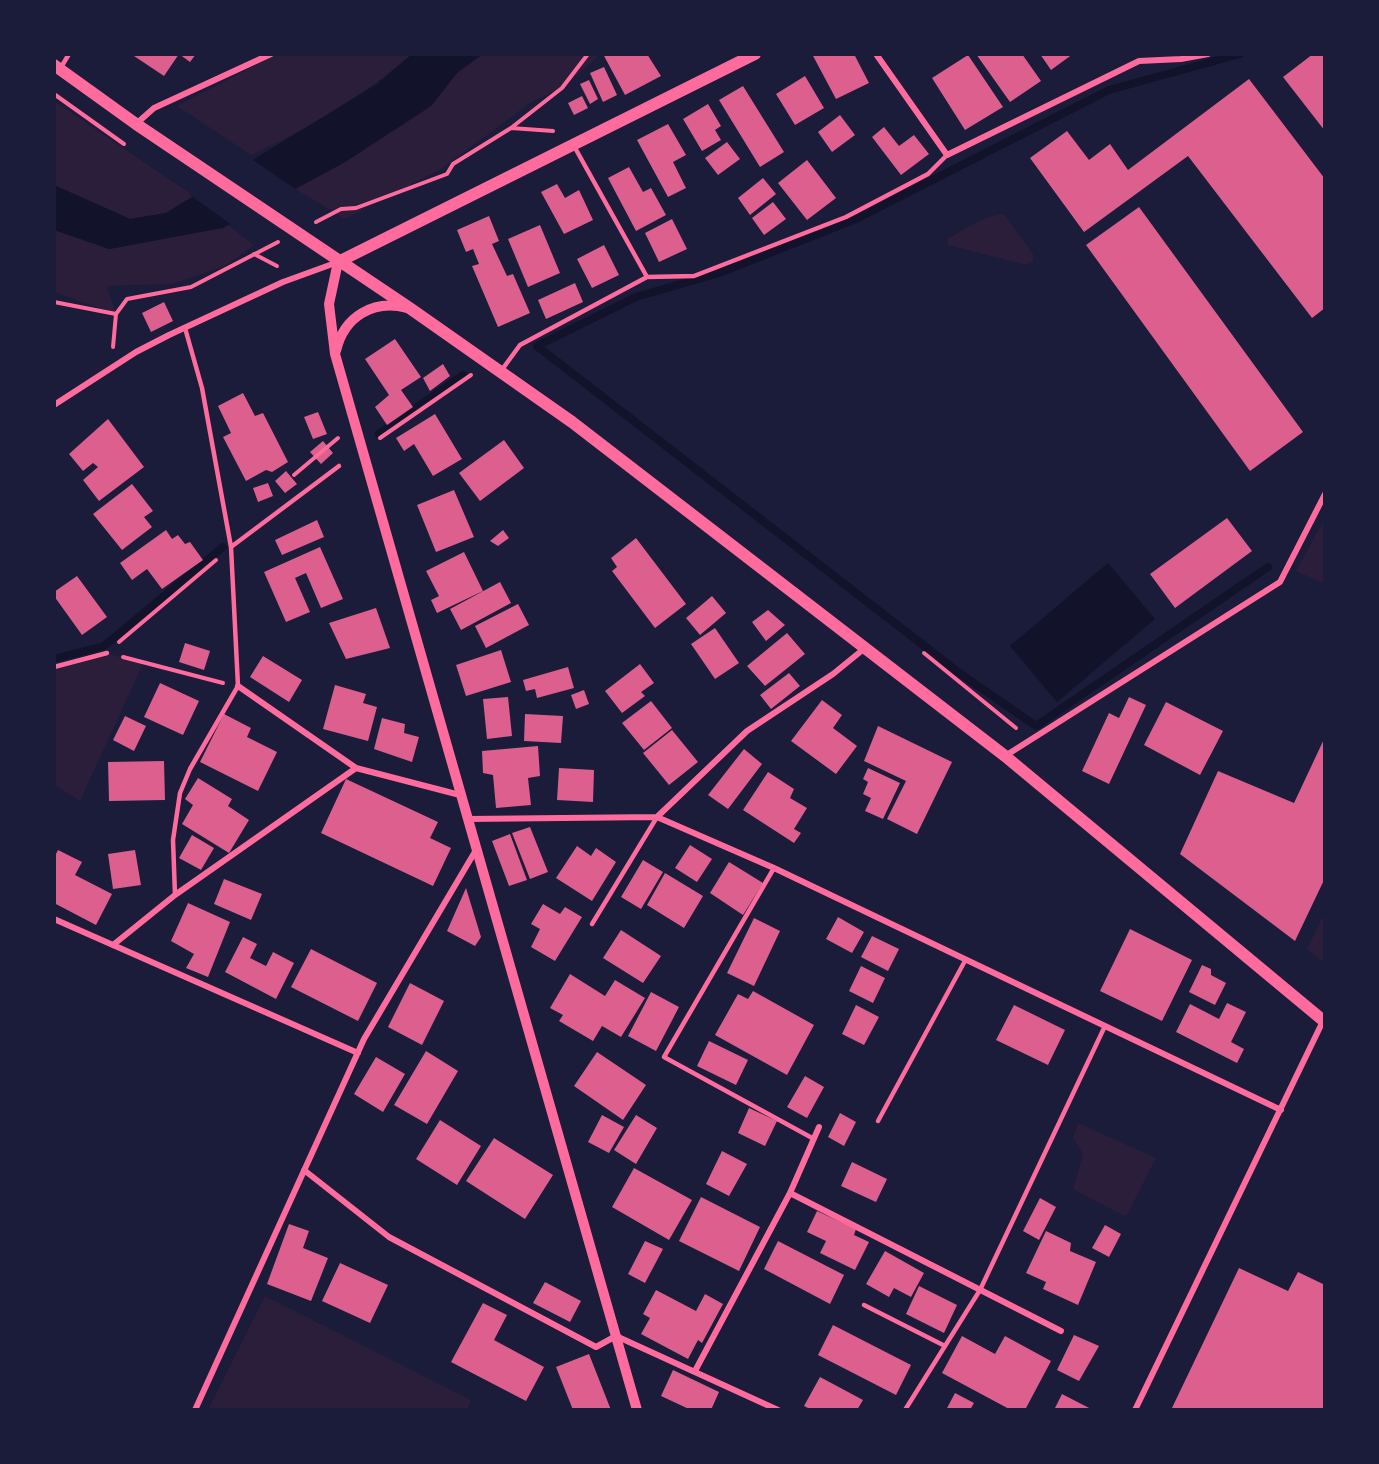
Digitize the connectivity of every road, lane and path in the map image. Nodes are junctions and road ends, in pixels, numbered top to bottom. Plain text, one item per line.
1 (69, 54) edge
2 (271, 54) edge
3 (588, 54) edge
4 (755, 54) edge
5 (876, 54) edge
6 (1208, 54) edge
7 (57, 67) edge
8 (54, 94) edge
9 (136, 124) junction
10 (511, 128) junction
11 (557, 132) dead end
12 (124, 144) dead end
13 (573, 144) junction
14 (947, 155) junction
15 (312, 224) dead end
16 (283, 239) dead end
17 (254, 254) junction
18 (338, 262) junction
19 (280, 268) dead end
20 (647, 277) junction
21 (54, 302) edge
22 (411, 309) junction
23 (116, 314) junction
24 (185, 328) junction
25 (335, 354) junction
26 (111, 368) junction
27 (501, 371) junction
28 (473, 374) dead end
29 (54, 405) edge
30 (338, 438) dead end
31 (380, 438) dead end
32 (339, 466) dead end
33 (294, 476) dead end
34 (1325, 494) edge
35 (231, 547) junction
36 (865, 648) junction
37 (107, 652) junction
38 (924, 653) dead end
39 (54, 667) edge
40 (238, 687) junction
41 (1030, 739) junction
42 (1005, 756) junction
43 (356, 768) junction
44 (460, 795) junction
45 (657, 817) junction
46 (468, 819) junction
47 (476, 850) junction
48 (774, 868) junction
49 (175, 895) junction
50 (54, 919) edge
51 (592, 924) dead end
52 (113, 945) junction
53 (966, 959) junction
54 (1324, 1022) edge
55 (1105, 1026) junction
56 (358, 1053) junction
57 (1281, 1110) junction
58 (878, 1120) dead end
59 (819, 1126) dead end
60 (814, 1139) junction
61 (304, 1170) junction
62 (790, 1193) junction
63 (980, 1290) junction
64 (864, 1305) dead end
65 (1061, 1331) dead end
66 (616, 1336) junction
67 (945, 1346) junction
68 (695, 1371) junction
69 (195, 1410) edge
70 (637, 1410) edge
71 (778, 1410) edge
72 (905, 1410) edge
73 (1135, 1410) edge

1 - 7 lane
2 - 9 street
3 - 10 path
4 - 13 main road
5 - 14 street
6 - 14 street
7 - 9 main road
8 - 12 path
9 - 18 main road
10 - 11 path
10 - 15 path
13 - 18 main road
13 - 20 lane
14 - 20 lane
16 - 17 path
17 - 19 path
17 - 23 path
18 - 22 main road
18 - 24 street
18 - 25 street
20 - 27 lane
21 - 23 path
22 - 25 street
22 - 27 main road
23 - 26 path
24 - 26 street
24 - 35 lane
25 - 44 street
26 - 29 street
27 - 36 main road
28 - 31 path
30 - 33 path
32 - 35 lane
34 - 41 street
35 - 37 path
35 - 40 lane
36 - 42 main road
36 - 45 street
37 - 39 lane
37 - 40 path
38 - 41 path
40 - 43 street
40 - 49 lane
41 - 42 street
42 - 54 main road
43 - 44 street
43 - 49 street
44 - 46 street
45 - 46 street
45 - 48 street
45 - 51 lane
46 - 47 street
47 - 56 street
47 - 66 street
48 - 53 street
48 - 60 lane
49 - 52 street
50 - 52 street
52 - 56 street
53 - 55 street
53 - 58 lane
54 - 57 street
55 - 57 street
55 - 63 lane
56 - 61 street
57 - 73 street
59 - 60 street
60 - 62 street
61 - 66 street
61 - 69 street
62 - 63 street
62 - 68 street
63 - 65 street
63 - 67 lane
64 - 67 lane
66 - 68 street
66 - 70 street
67 - 72 lane
68 - 71 street

